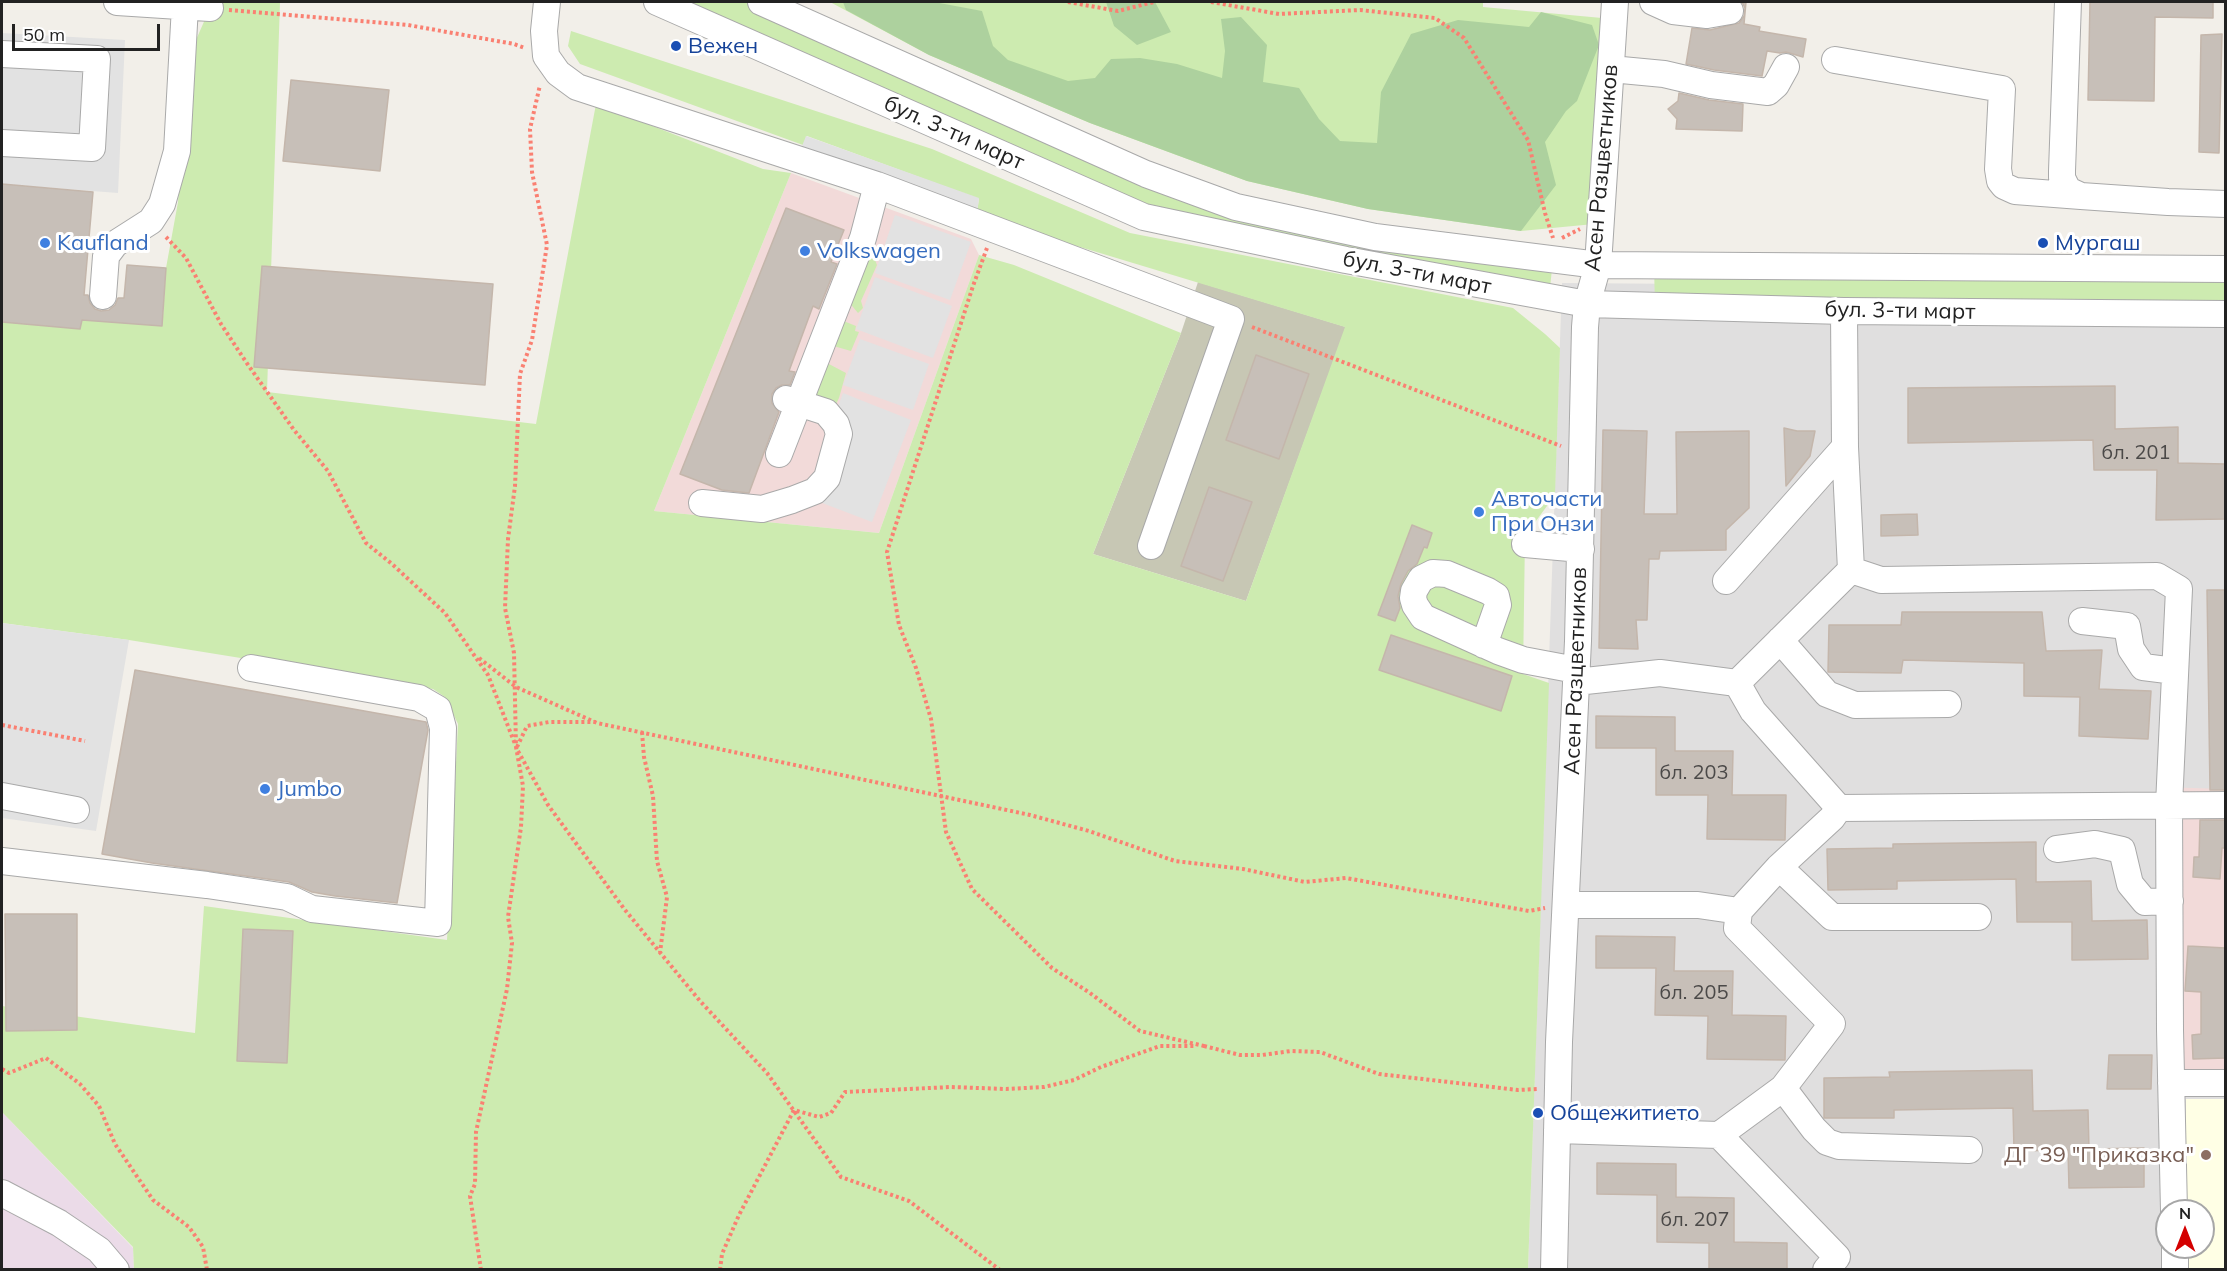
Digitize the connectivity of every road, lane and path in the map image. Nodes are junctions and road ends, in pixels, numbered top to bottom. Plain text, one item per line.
1 (117, 2) edge
2 (547, 2) edge
3 (657, 2) edge
4 (761, 2) edge
5 (1068, 2) edge
6 (1154, 2) edge
7 (1211, 2) edge
8 (1615, 2) edge
9 (1653, 2) edge
10 (2068, 2) edge
11 (197, 7) junction
12 (1730, 11) dead end
13 (2, 54) edge
14 (546, 56) junction
15 (1836, 60) dead end
16 (1786, 67) dead end
17 (1611, 69) junction
18 (2, 142) edge
19 (878, 185) junction
20 (2080, 195) junction
21 (2226, 204) edge
22 (152, 221) junction
23 (1600, 228) junction
24 (994, 230) junction
25 (1542, 240) dead end
26 (1554, 242) junction
27 (1598, 265) junction
28 (2226, 269) edge
29 (103, 296) dead end
30 (1587, 304) junction
31 (1844, 310) junction
32 (2226, 314) edge
33 (1231, 319) junction
34 (792, 401) junction
35 (1845, 447) junction
36 (779, 454) dead end
37 (1583, 456) junction
38 (702, 503) dead end
39 (1525, 544) dead end
40 (1151, 546) dead end
41 (1581, 549) junction
42 (1851, 570) junction
43 (1726, 581) dead end
44 (2082, 621) dead end
45 (1780, 640) junction
46 (1484, 645) dead end
47 (474, 655) junction
48 (251, 668) dead end
49 (2175, 671) junction
50 (1576, 676) junction
51 (1737, 683) junction
52 (516, 687) junction
53 (1948, 704) dead end
54 (597, 723) junction
55 (2, 725) edge
56 (642, 732) junction
57 (85, 741) dead end
58 (516, 747) junction
59 (941, 795) junction
60 (2, 796) edge
61 (2169, 805) junction
62 (2226, 805) edge
63 (1839, 808) junction
64 (76, 810) dead end
65 (2057, 849) dead end
66 (2, 861) edge
67 (1779, 867) junction
68 (2170, 900) junction
69 (1566, 905) junction
70 (1739, 911) junction
71 (1978, 917) dead end
72 (660, 953) junction
73 (1204, 1046) junction
74 (2, 1069) edge
75 (2171, 1083) junction
76 (2226, 1083) edge
77 (1558, 1087) junction
78 (1783, 1088) junction
79 (794, 1110) junction
80 (1557, 1130) junction
81 (1719, 1134) junction
82 (1970, 1150) dead end
83 (2, 1193) edge
84 (2174, 1199) edge
85 (116, 1269) edge
86 (207, 1269) edge
87 (481, 1269) edge
88 (720, 1269) edge
89 (1000, 1269) edge
90 (1554, 1269) edge
91 (1826, 1269) edge

1 - 11 street
2 - 14 street
3 - 30 street, бул. 3-ти март
4 - 27 street, бул. 3-ти март
5 - 6 path
7 - 26 path
8 - 17 street, Асен Разцветников
9 - 12 street
10 - 20 street
11 - 14 path
11 - 22 street
13 - 18 street
14 - 19 street
14 - 52 path
15 - 20 street
16 - 17 street
17 - 23 street, Асен Разцветников
19 - 24 street
19 - 34 street
20 - 21 street
22 - 29 street
22 - 47 path
23 - 26 path
23 - 27 street, Асен Разцветников
24 - 33 street
24 - 59 path
25 - 26 path
27 - 28 street, бул. 3-ти март
27 - 30 street, Асен Разцветников
30 - 31 street, бул. 3-ти март
30 - 37 street, Асен Разцветников
31 - 32 street, бул. 3-ти март
31 - 35 street
33 - 37 path
33 - 40 street
34 - 36 street
34 - 38 street
35 - 42 street
35 - 43 street
37 - 41 street, Асен Разцветников
39 - 41 street
41 - 50 street, Асен Разцветников
42 - 45 street
42 - 49 street
44 - 49 street
45 - 51 street
45 - 53 street
46 - 50 street
47 - 52 path
47 - 58 path
48 - 66 street
49 - 61 street
50 - 51 street
50 - 69 street, Асен Разцветников
51 - 63 street
52 - 54 path
52 - 58 path
54 - 56 path
54 - 58 path
55 - 57 path
56 - 59 path
56 - 72 path
58 - 72 path
58 - 87 path
59 - 69 path
59 - 73 path
60 - 64 street
61 - 62 street
61 - 63 street
61 - 68 street
63 - 67 street
65 - 68 street
67 - 70 street
67 - 71 street
68 - 75 street
69 - 70 street
69 - 77 street, Асен Разцветников
70 - 78 street
72 - 79 path
73 - 77 path
73 - 79 path
74 - 86 path
75 - 76 street
75 - 84 street
77 - 80 street, Асен Разцветников
78 - 81 street
78 - 82 street
79 - 88 path
79 - 89 path
80 - 81 street
80 - 90 street, Асен Разцветников
81 - 91 street
83 - 85 street

